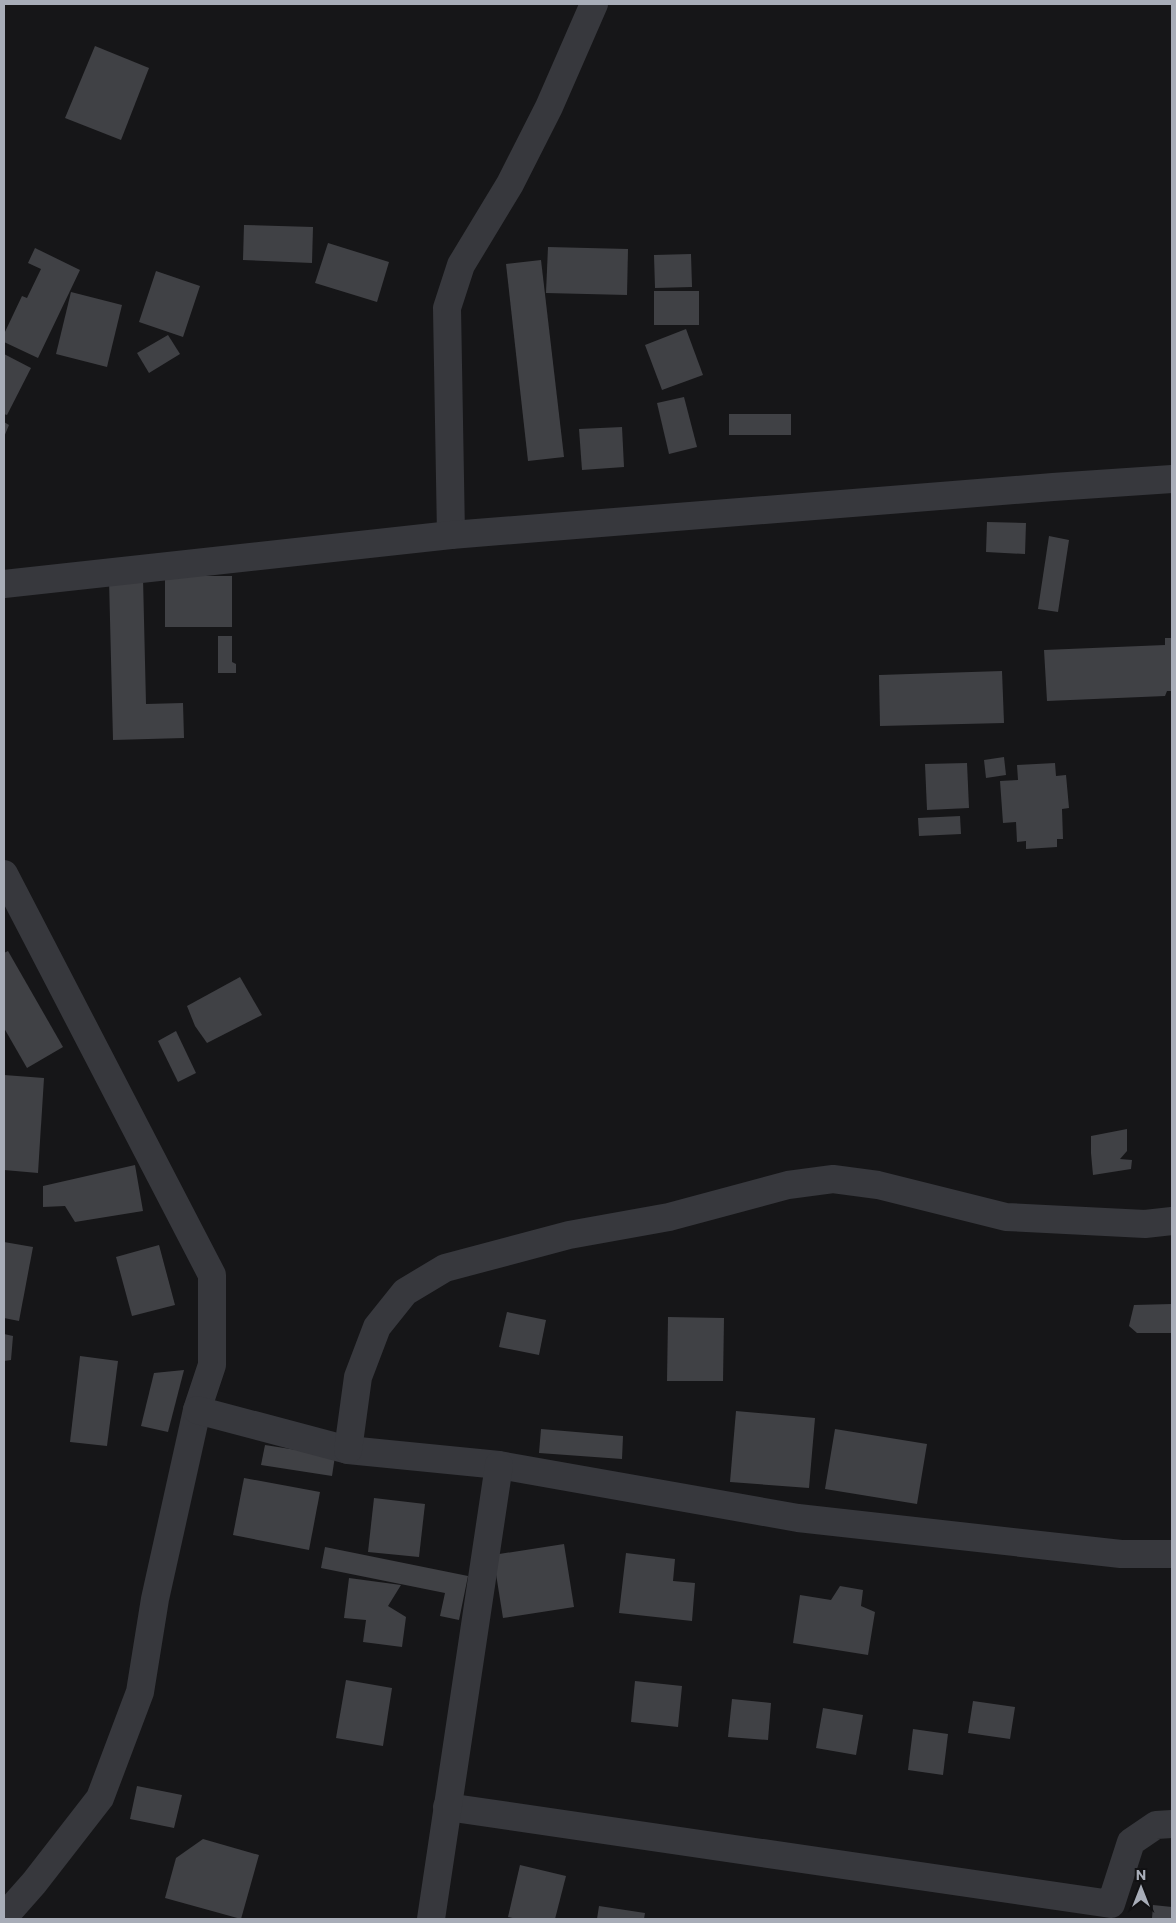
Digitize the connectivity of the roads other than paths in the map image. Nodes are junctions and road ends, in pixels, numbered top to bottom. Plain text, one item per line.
1 (594, 4) edge
2 (1172, 479) edge
3 (451, 536) junction
4 (4, 584) edge
5 (4, 874) edge
6 (1172, 1221) edge
7 (197, 1410) junction
8 (348, 1450) junction
9 (499, 1465) junction
10 (1172, 1554) edge
11 (447, 1807) junction
12 (1172, 1824) edge
13 (4, 1916) edge
14 (431, 1919) edge

1 - 3 street
2 - 3 street
3 - 4 street
5 - 7 street
6 - 8 street
7 - 8 street
7 - 13 street
8 - 9 street
9 - 10 street
9 - 11 street
11 - 12 street
11 - 14 street

